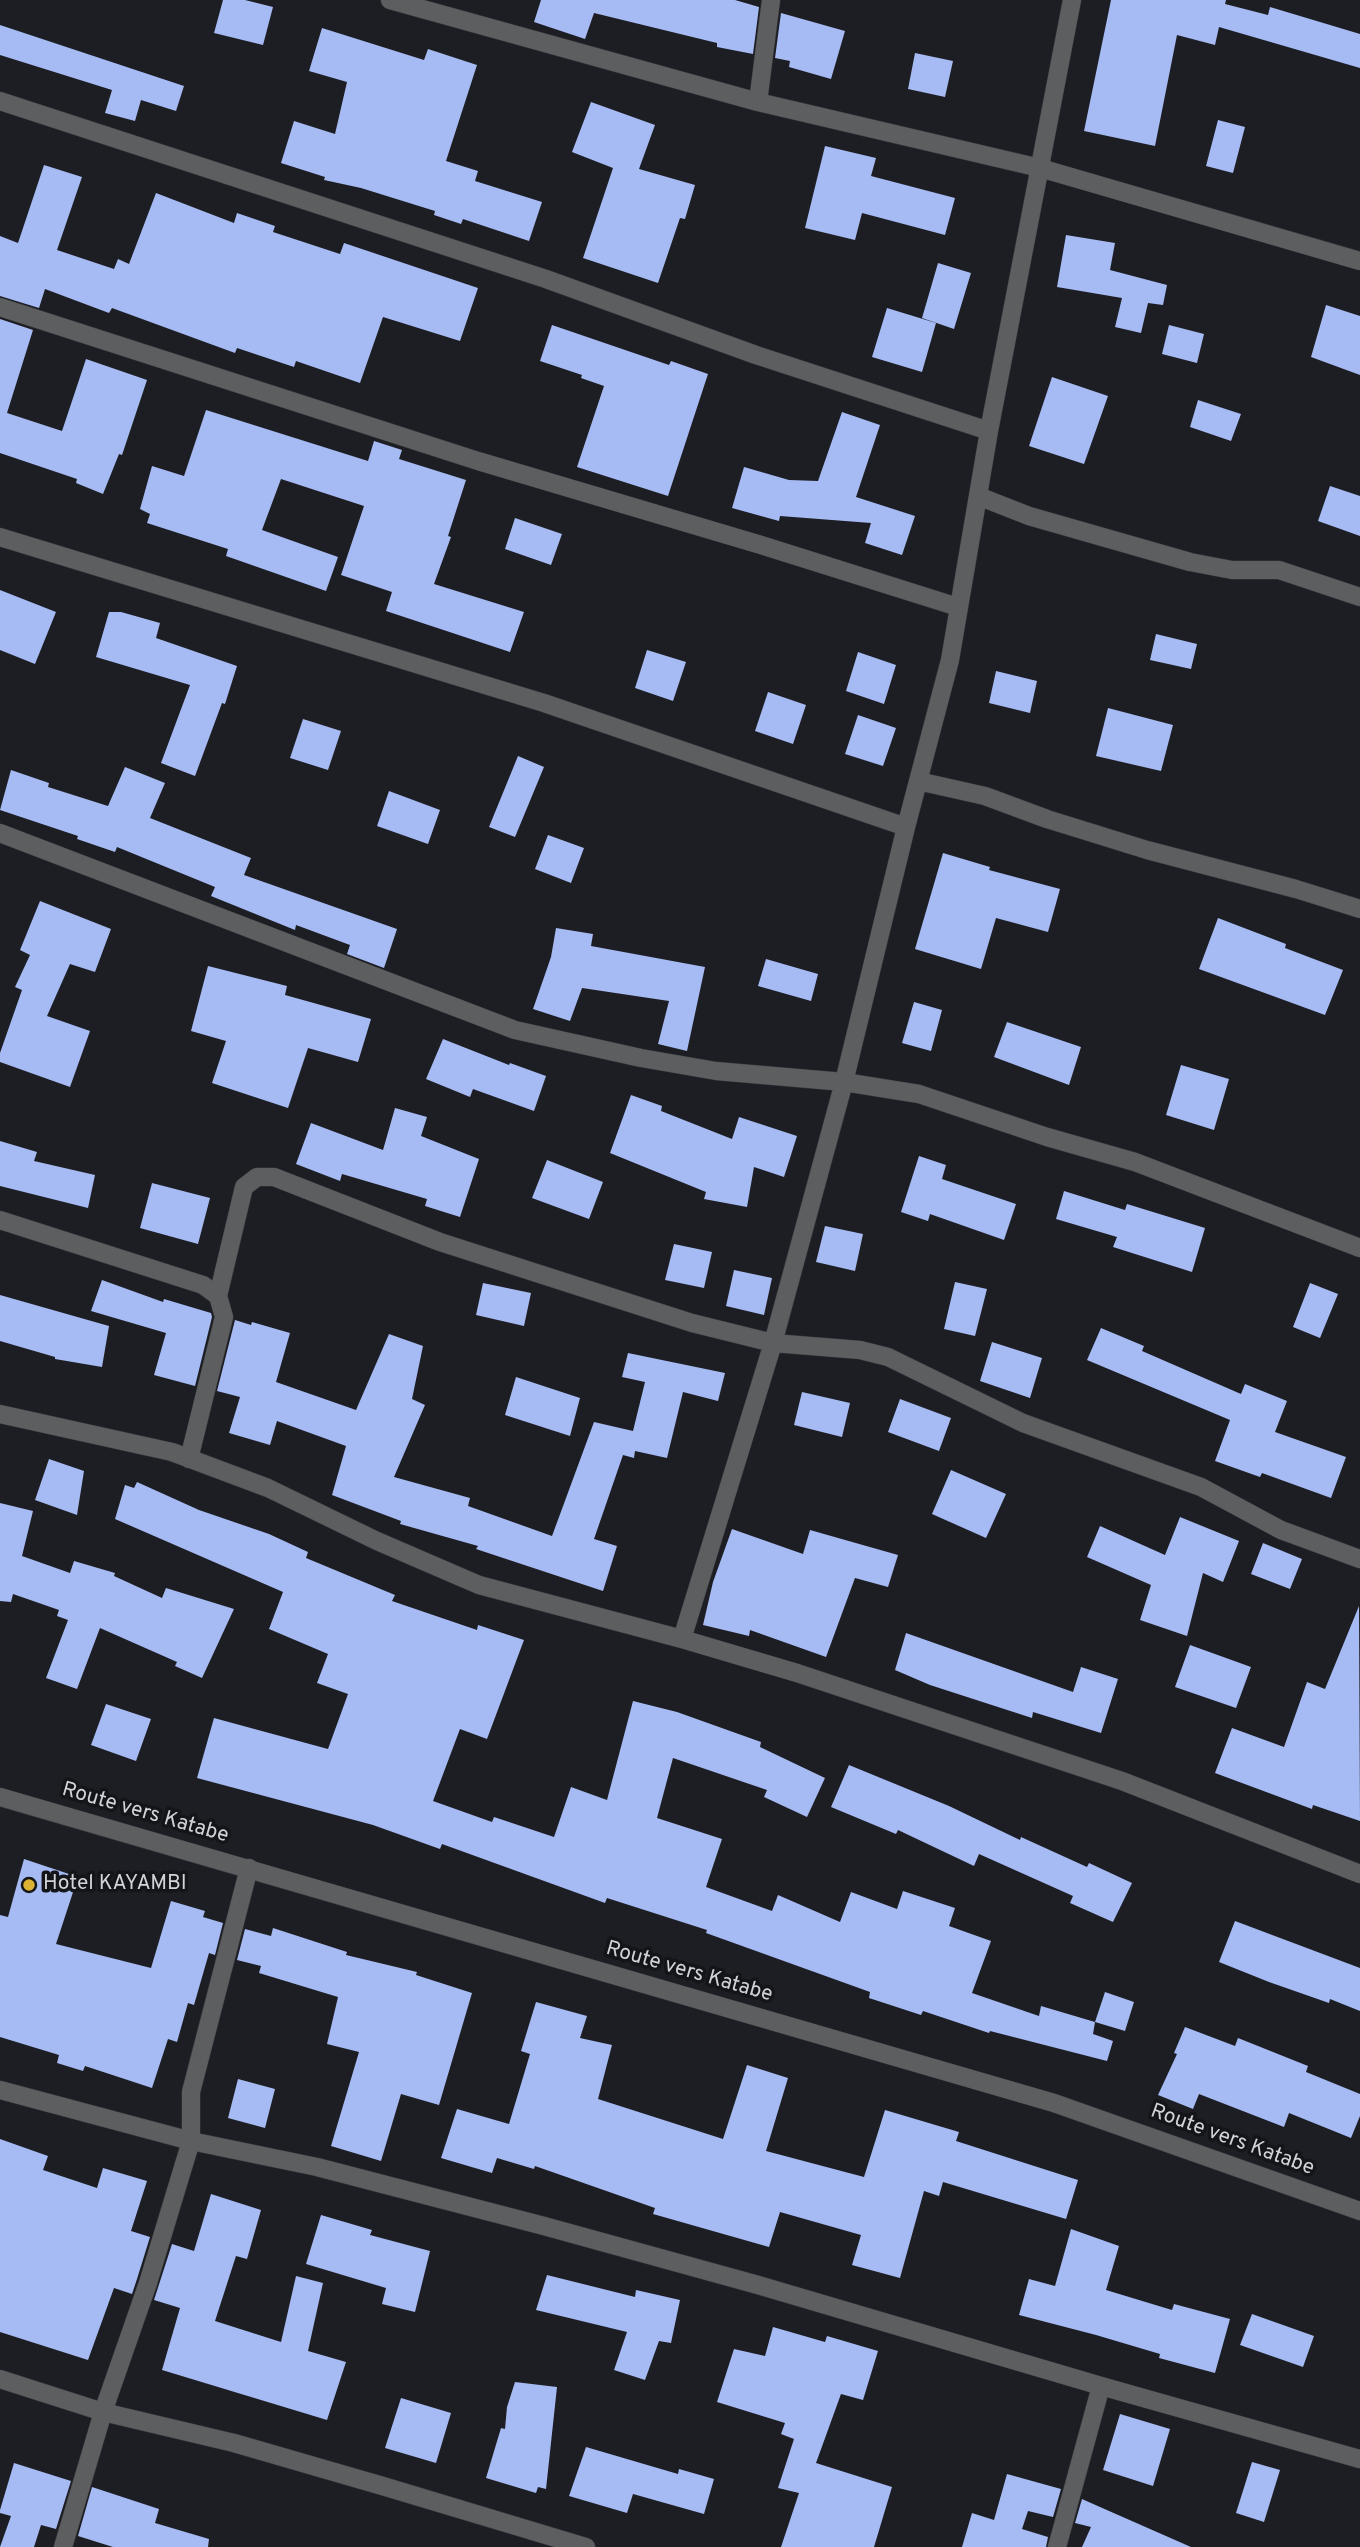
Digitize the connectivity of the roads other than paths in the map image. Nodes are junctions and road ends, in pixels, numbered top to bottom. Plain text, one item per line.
1 (390, 0) edge
2 (771, 0) edge
3 (1072, 0) edge
4 (0, 101) edge
5 (758, 102) junction
6 (1040, 168) junction
7 (1360, 261) edge
8 (0, 307) edge
9 (989, 431) junction
10 (978, 496) junction
11 (0, 537) edge
12 (1360, 597) edge
13 (958, 607) junction
14 (918, 781) junction
15 (906, 827) junction
16 (0, 833) edge
17 (1360, 909) edge
18 (845, 1082) junction
19 (0, 1220) edge
20 (1360, 1248) edge
21 (218, 1296) junction
22 (773, 1343) junction
23 (0, 1414) edge
24 (189, 1459) junction
25 (1360, 1559) edge
26 (682, 1639) junction
27 (0, 1797) edge
28 (249, 1868) junction
29 (1360, 1874) edge
30 (0, 2090) edge
31 (191, 2141) junction
32 (1360, 2211) edge
33 (0, 2379) edge
34 (1101, 2386) junction
35 (103, 2412) junction
36 (1360, 2459) edge
37 (63, 2547) edge
38 (586, 2547) edge
39 (1057, 2547) edge

1 - 5 street
2 - 5 street
3 - 6 street
4 - 9 street
5 - 6 street
6 - 7 street
6 - 9 street
8 - 13 street
9 - 10 street
10 - 12 street
10 - 13 street
11 - 15 street
13 - 14 street
14 - 15 street
14 - 17 street
15 - 18 street
16 - 18 street
18 - 20 street
18 - 22 street
19 - 21 street
21 - 22 street
21 - 24 street
22 - 25 street
22 - 26 street
23 - 24 street
24 - 26 street
26 - 29 street
27 - 28 street, Route vers Katabe
28 - 31 street
28 - 32 street, Route vers Katabe
30 - 31 street
31 - 34 street
31 - 35 street
33 - 35 street
34 - 36 street
34 - 39 street
35 - 37 street
35 - 38 street

